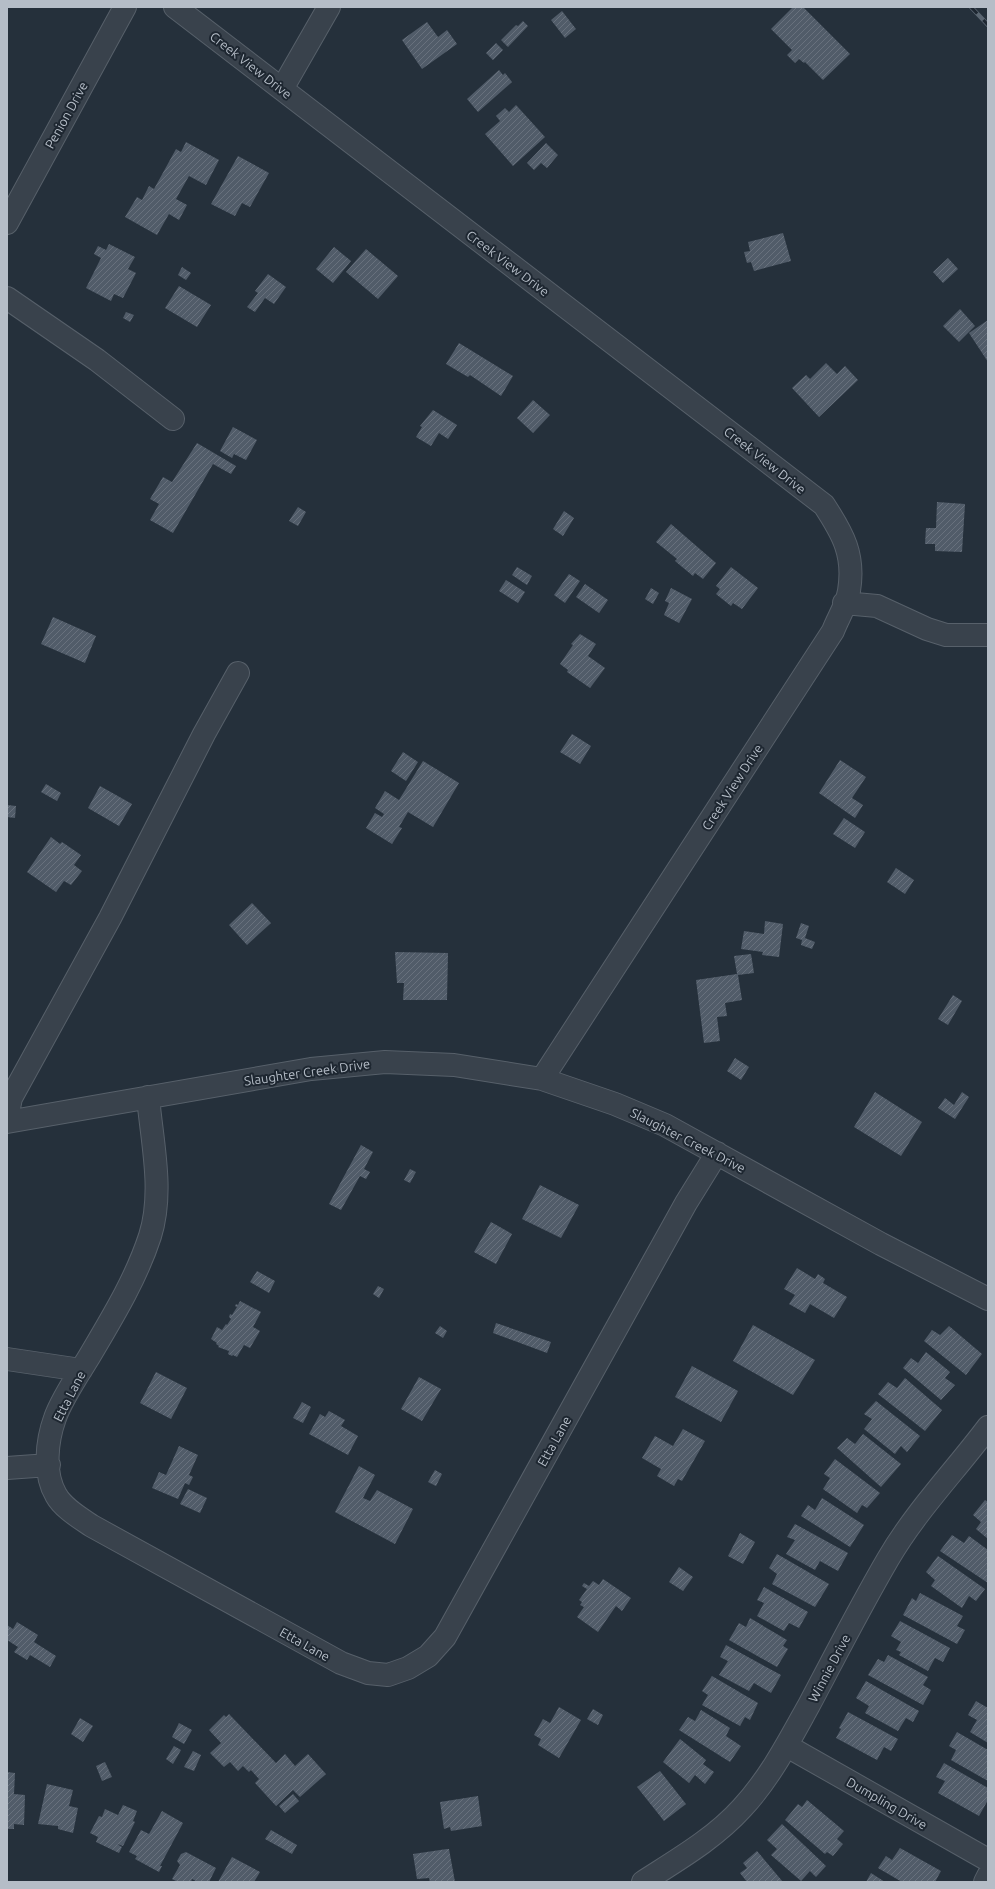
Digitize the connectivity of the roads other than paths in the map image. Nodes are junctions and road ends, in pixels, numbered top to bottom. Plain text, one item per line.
1 (125, 7) edge
2 (175, 7) edge
3 (329, 7) edge
4 (282, 89) junction
5 (7, 222) edge
6 (7, 298) edge
7 (174, 419) dead end
8 (844, 603) junction
9 (988, 635) edge
10 (238, 673) dead end
11 (542, 1079) junction
12 (148, 1097) junction
13 (7, 1118) edge
14 (7, 1122) edge
15 (717, 1153) junction
16 (988, 1300) edge
17 (7, 1359) edge
18 (81, 1370) junction
19 (988, 1427) edge
20 (49, 1465) junction
21 (7, 1468) edge
22 (787, 1746) junction
23 (988, 1860) edge
24 (988, 1876) edge
25 (643, 1882) edge
26 (985, 1882) edge

1 - 5 street, Penion Drive
2 - 4 street, Creek View Drive
3 - 4 street
4 - 8 street, Creek View Drive
6 - 7 street
8 - 9 street
8 - 11 street, Creek View Drive
10 - 13 street
11 - 12 street, Slaughter Creek Drive
11 - 15 street, Slaughter Creek Drive
12 - 14 street, Slaughter Creek Drive
12 - 18 street, Etta Lane
15 - 16 street, Slaughter Creek Drive
15 - 20 street, Etta Lane
17 - 18 street
18 - 20 street, Etta Lane
19 - 22 street, Winnie Drive
20 - 21 street
22 - 23 street, Dumpling Drive
22 - 25 street, Winnie Drive
24 - 26 street

